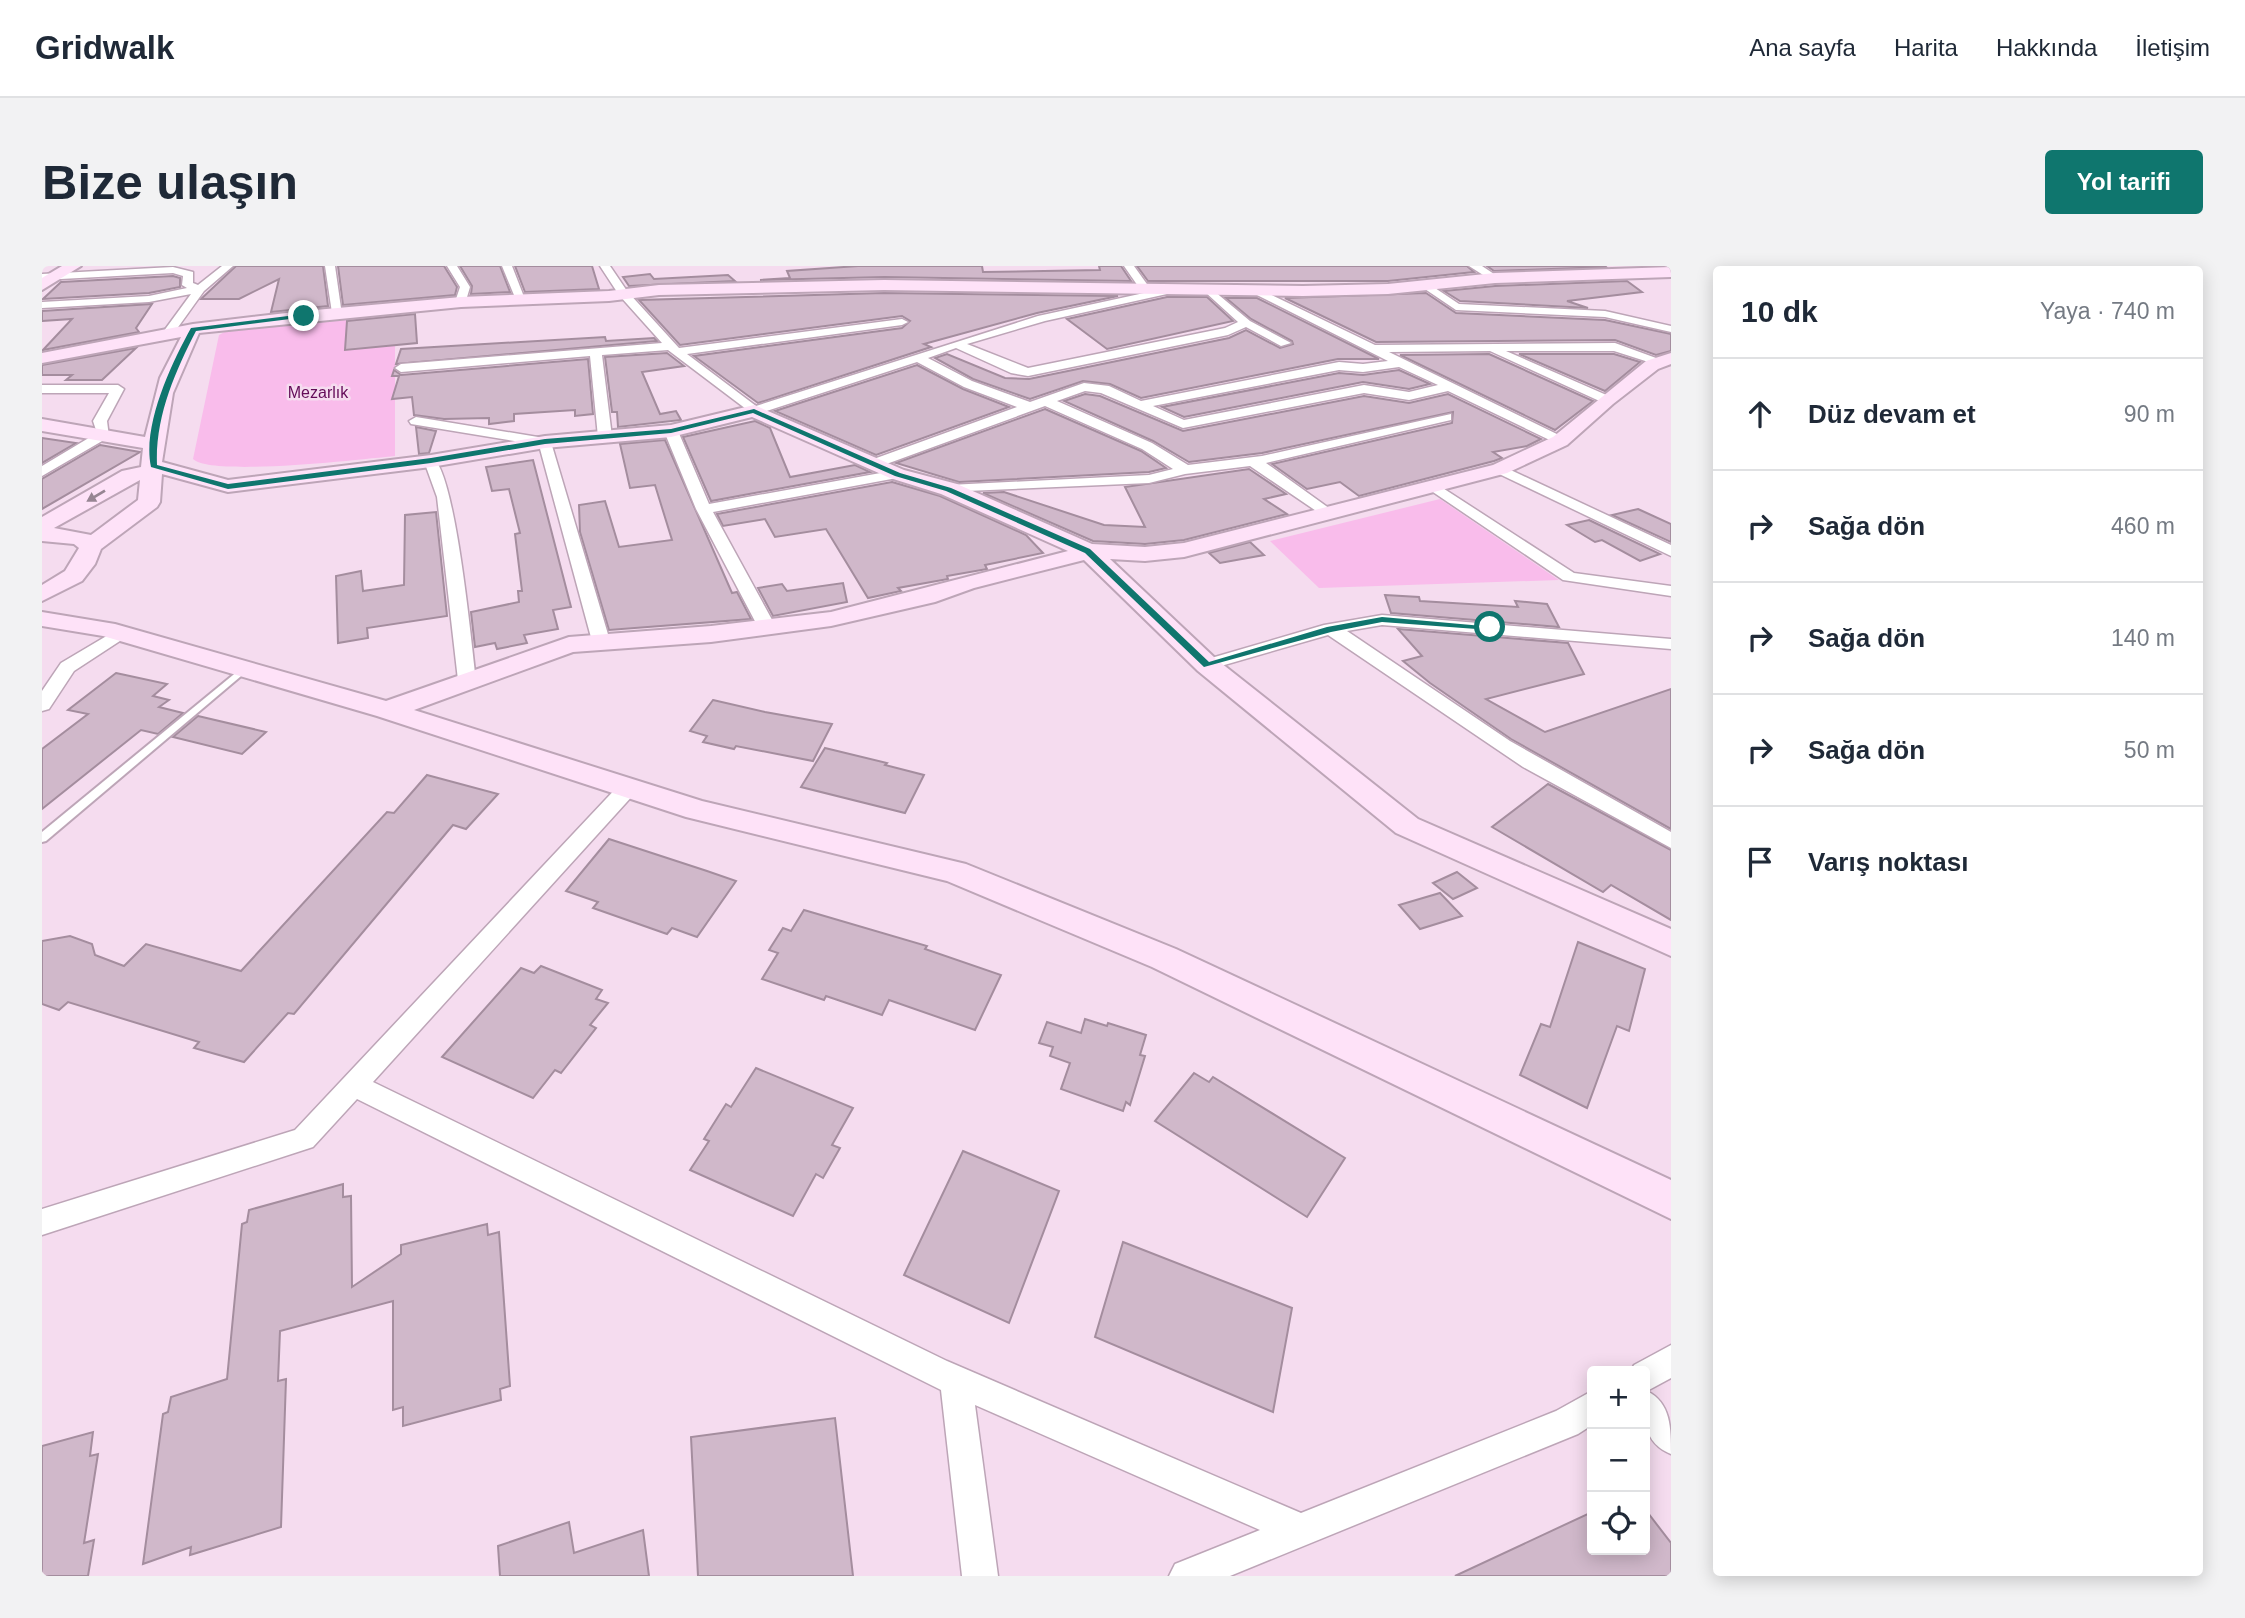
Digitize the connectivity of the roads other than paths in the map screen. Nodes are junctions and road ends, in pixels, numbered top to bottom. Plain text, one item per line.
1 (73, 266) edge
2 (228, 266) edge
3 (330, 266) edge
4 (452, 266) edge
5 (507, 266) edge
6 (605, 266) edge
7 (1129, 266) edge
8 (1474, 266) edge
9 (1671, 272) edge
10 (1495, 278) junction
11 (45, 279) edge
12 (1426, 285) junction
13 (1144, 287) junction
14 (1181, 288) junction
15 (200, 289) junction
16 (1208, 289) junction
17 (1255, 290) junction
18 (623, 293) junction
19 (523, 300) junction
20 (461, 302) junction
21 (42, 305) edge
22 (338, 313) junction
23 (902, 323) dead end
24 (1246, 323) junction
25 (193, 329) junction
26 (1671, 330) edge
27 (167, 335) junction
28 (1284, 343) dead end
29 (956, 344) junction
30 (1487, 347) junction
31 (1369, 348) junction
32 (674, 349) junction
33 (596, 352) junction
34 (916, 357) junction
35 (42, 358) edge
36 (1399, 363) junction
37 (1664, 365) edge
38 (401, 368) dead end
39 (1448, 387) junction
40 (42, 389) edge
41 (1605, 400) junction
42 (1045, 401) junction
43 (1139, 405) junction
44 (1027, 406) junction
45 (754, 411) junction
46 (1446, 417) dead end
47 (416, 421) dead end
48 (42, 425) edge
49 (671, 431) junction
50 (104, 434) junction
51 (605, 437) junction
52 (1560, 441) junction
53 (545, 442) junction
54 (153, 461) junction
55 (431, 461) junction
56 (1253, 461) junction
57 (887, 469) junction
58 (1500, 469) junction
59 (1185, 470) junction
60 (42, 472) edge
61 (228, 486) junction
62 (1436, 486) junction
63 (949, 489) junction
64 (149, 502) junction
65 (704, 509) junction
66 (1328, 514) junction
67 (42, 526) edge
68 (42, 534) edge
69 (91, 546) junction
70 (1087, 551) junction
71 (1671, 551) edge
72 (70, 581) junction
73 (1671, 591) edge
74 (42, 594) edge
75 (42, 619) edge
76 (767, 627) junction
77 (1330, 629) junction
78 (113, 631) junction
79 (601, 641) junction
80 (1646, 642) junction
81 (1671, 644) edge
82 (1671, 661) edge
83 (1207, 666) junction
84 (244, 669) junction
85 (467, 680) junction
86 (42, 705) edge
87 (387, 710) junction
88 (628, 788) junction
89 (42, 838) edge
90 (1671, 841) edge
91 (1671, 943) edge
92 (352, 1084) junction
93 (1671, 1200) edge
94 (42, 1222) edge
95 (1671, 1360) edge
96 (1650, 1373) edge
97 (956, 1381) junction
98 (1587, 1410) edge
99 (1650, 1412) edge
100 (1671, 1438) edge
101 (1298, 1529) junction
102 (980, 1576) edge
103 (1187, 1576) edge

1 - 11 street
2 - 15 street
3 - 22 street
4 - 20 street
5 - 19 street
6 - 18 street
7 - 13 street
8 - 10 street
9 - 10 street
10 - 12 street
11 - 15 street
12 - 17 street
12 - 26 street
13 - 14 street
13 - 18 street
14 - 16 street
14 - 29 street
15 - 21 street
15 - 27 street
16 - 17 street
16 - 24 street
17 - 31 street
18 - 19 street
18 - 32 street
19 - 20 street
20 - 22 street
22 - 25 street
23 - 32 street
24 - 28 street
24 - 29 street
25 - 27 street
25 - 54 street
27 - 35 street
29 - 34 street
30 - 31 street
30 - 37 street
30 - 41 street
31 - 36 street
32 - 33 street
32 - 45 street
33 - 38 street
33 - 51 street
34 - 44 street
34 - 45 street
36 - 39 street
36 - 43 street
37 - 41 street
39 - 43 street
39 - 52 street
40 - 50 street
41 - 52 street
42 - 43 street
42 - 44 street
42 - 59 street
44 - 57 street
45 - 49 street
45 - 57 street
46 - 56 street
47 - 53 street
48 - 50 street
49 - 51 street
49 - 65 street
50 - 54 street
50 - 60 street
51 - 53 street
52 - 58 street
53 - 55 street
53 - 79 street
54 - 61 street
54 - 64 street
54 -> 67 street
55 - 61 street
55 - 85 street
56 - 59 street
56 - 66 street
57 - 63 street
57 - 65 street
58 - 62 street
58 - 71 street
59 - 63 street
61 - 64 street
62 - 66 street
62 - 73 street
63 - 70 street
64 - 69 street
65 - 76 street
66 - 70 street
68 - 69 street
69 - 72 street
70 - 76 street
70 - 83 street
72 - 74 street
72 - 78 street
75 - 78 street
76 - 79 street
77 - 80 street
77 - 83 street
77 - 90 street
78 - 84 street
78 - 86 street
79 - 85 street
80 - 81 street
80 - 82 street
83 - 91 street
84 - 87 street
84 - 89 lane
85 - 87 street
87 - 88 street
88 - 92 street
88 - 93 street
92 - 94 street
92 - 97 street
95 - 96 street
97 - 101 street
97 - 102 street
98 - 101 street
99 - 100 street
101 - 103 street

